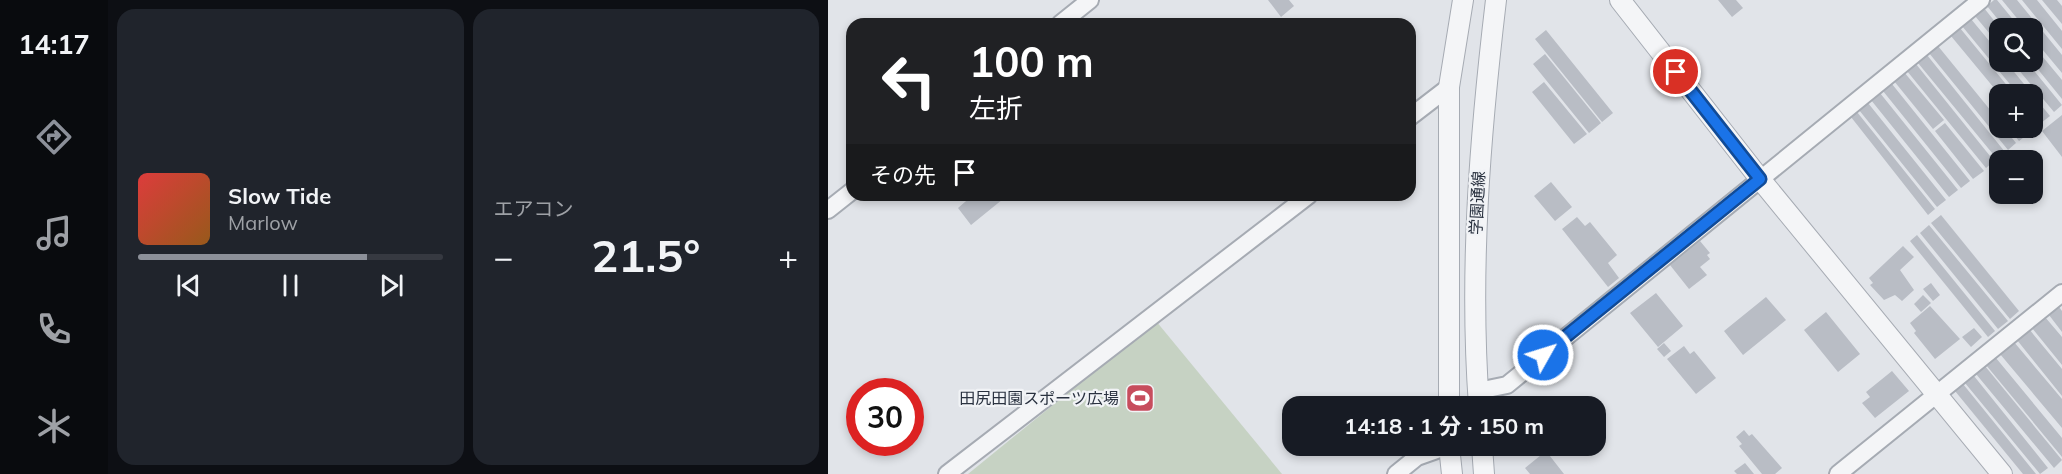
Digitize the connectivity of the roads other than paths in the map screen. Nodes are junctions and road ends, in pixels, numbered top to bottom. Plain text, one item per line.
1 (1090, 0) edge
2 (1463, 0) edge
3 (1496, 0) edge
4 (1620, 0) edge
5 (1981, 0) edge
6 (1068, 18) edge
7 (1449, 87) junction
8 (1416, 112) edge
9 (1760, 179) junction
10 (846, 196) edge
11 (1301, 201) edge
12 (828, 210) edge
13 (2062, 293) edge
14 (1936, 395) junction
15 (1449, 396) edge
16 (1478, 396) edge
17 (1484, 396) edge
18 (1421, 456) edge
19 (1450, 456) edge
20 (1483, 456) edge
21 (947, 474) edge
22 (1396, 474) edge
23 (1452, 474) edge
24 (1484, 474) edge
25 (1838, 474) edge
26 (2002, 474) edge

1 - 6 street
2 - 7 street, 学園通線
3 - 16 street, 学園通線
4 - 9 street
5 - 9 street
7 - 8 street
7 - 15 street, 学園通線
9 - 14 street
9 - 17 street
10 - 12 street
11 - 21 street
13 - 14 street
14 - 25 street
14 - 26 street
18 - 22 street
19 - 23 street
20 - 24 street

